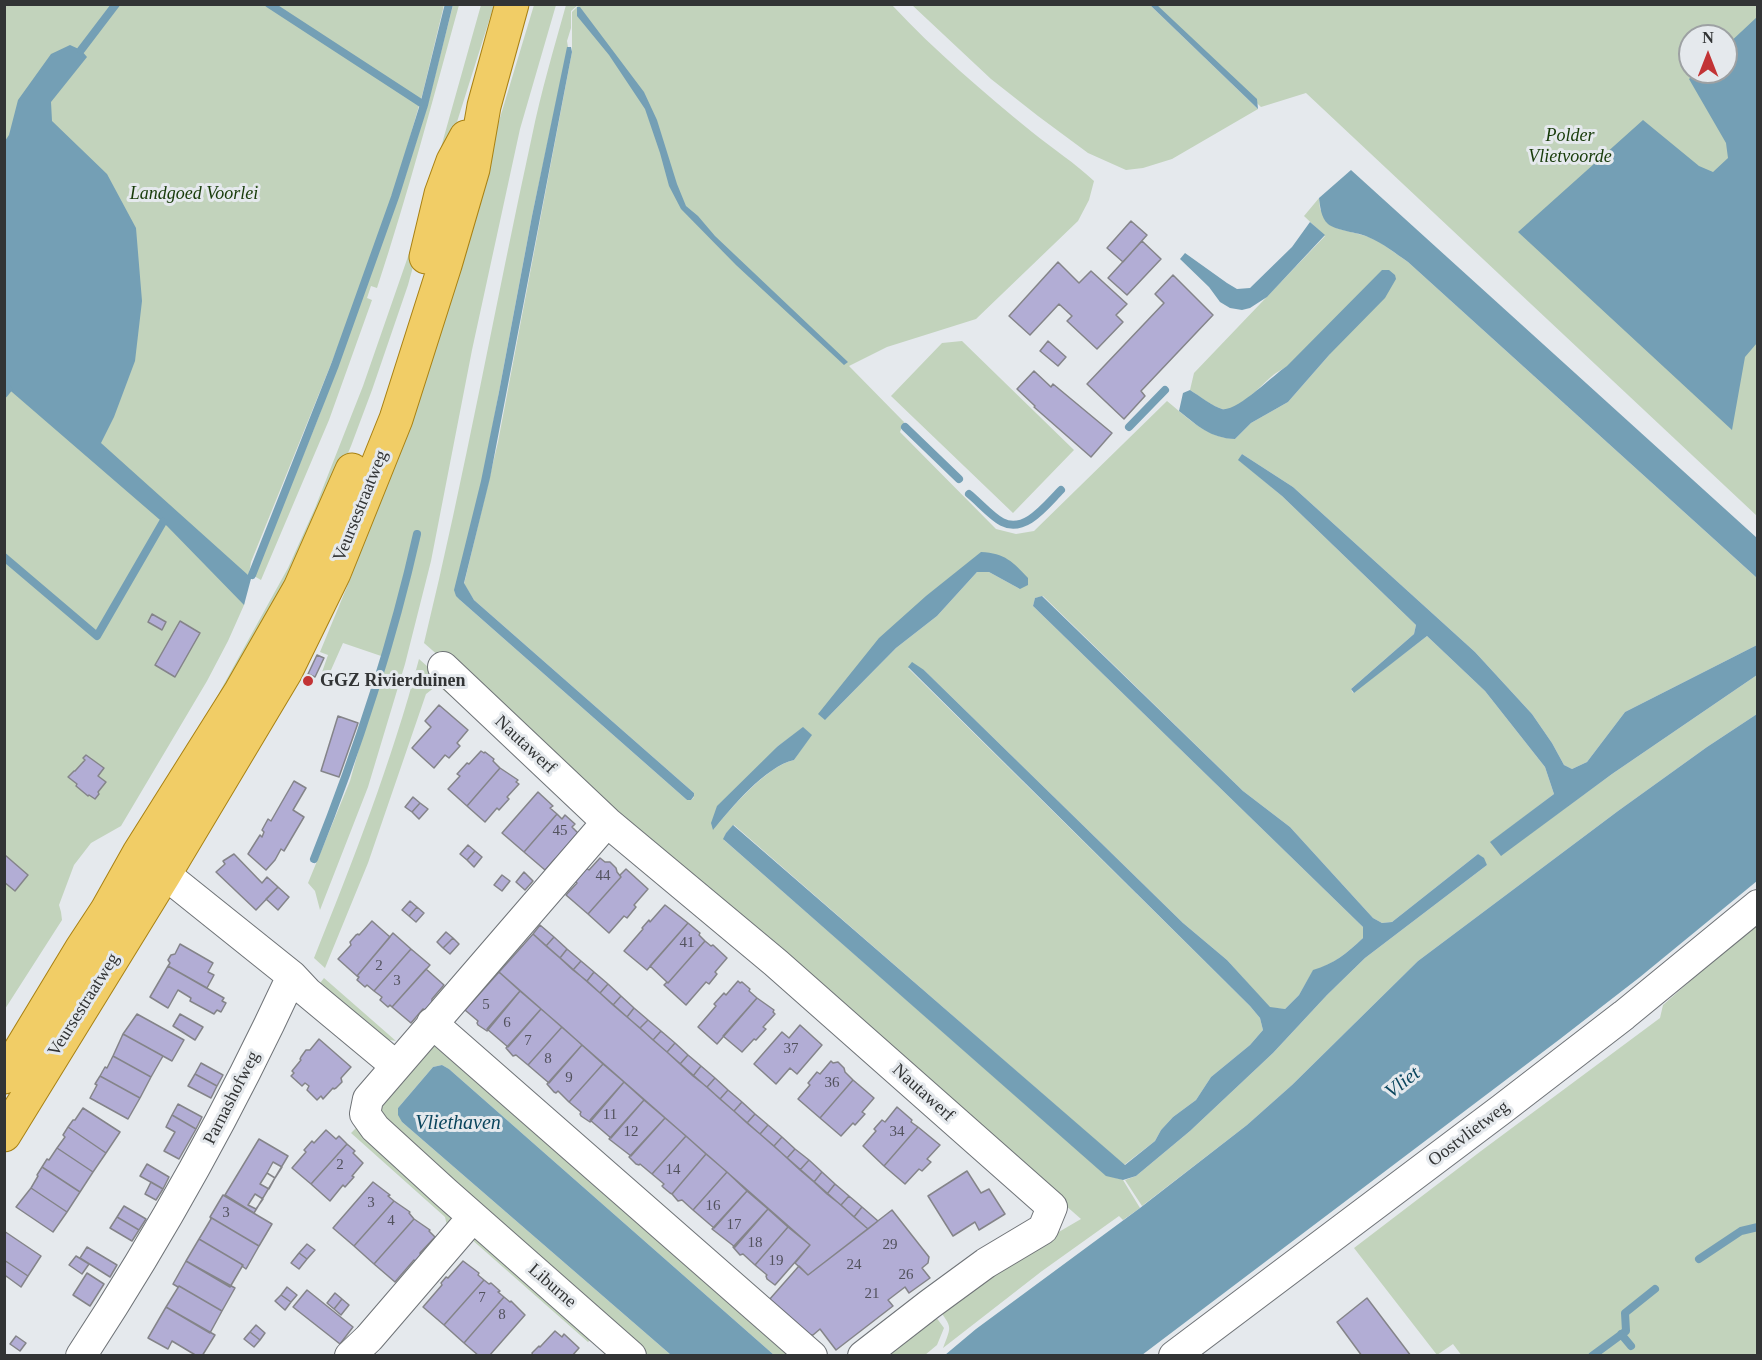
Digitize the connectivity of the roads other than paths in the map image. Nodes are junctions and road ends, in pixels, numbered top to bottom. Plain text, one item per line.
1 (512, 4) edge
2 (484, 106) junction
3 (443, 667) dead end
4 (607, 822) junction
5 (139, 853) junction
6 (164, 875) junction
7 (1758, 905) edge
8 (292, 976) junction
9 (432, 1023) junction
10 (396, 1066) junction
11 (4, 1077) edge
12 (4, 1135) edge
13 (473, 1217) junction
14 (81, 1356) edge
15 (350, 1356) edge
16 (631, 1356) edge
17 (812, 1356) edge
18 (862, 1356) edge
19 (1174, 1356) edge

1 - 2 main road, Veursestraatweg
2 - 5 main road, Veursestraatweg
2 - 6 main road, Veursestraatweg
3 - 4 street, Nautawerf
4 - 9 street
4 - 18 street, Nautawerf
5 - 6 street
5 - 11 main road, Veursestraatweg
6 - 8 street
6 - 12 main road, Veursestraatweg
7 - 19 street, Oostvlietweg
8 - 10 street
8 - 14 street, Parnashofweg
9 - 10 street
9 - 17 street
10 - 13 street, Liburne
13 - 15 street
13 - 16 street, Liburne

